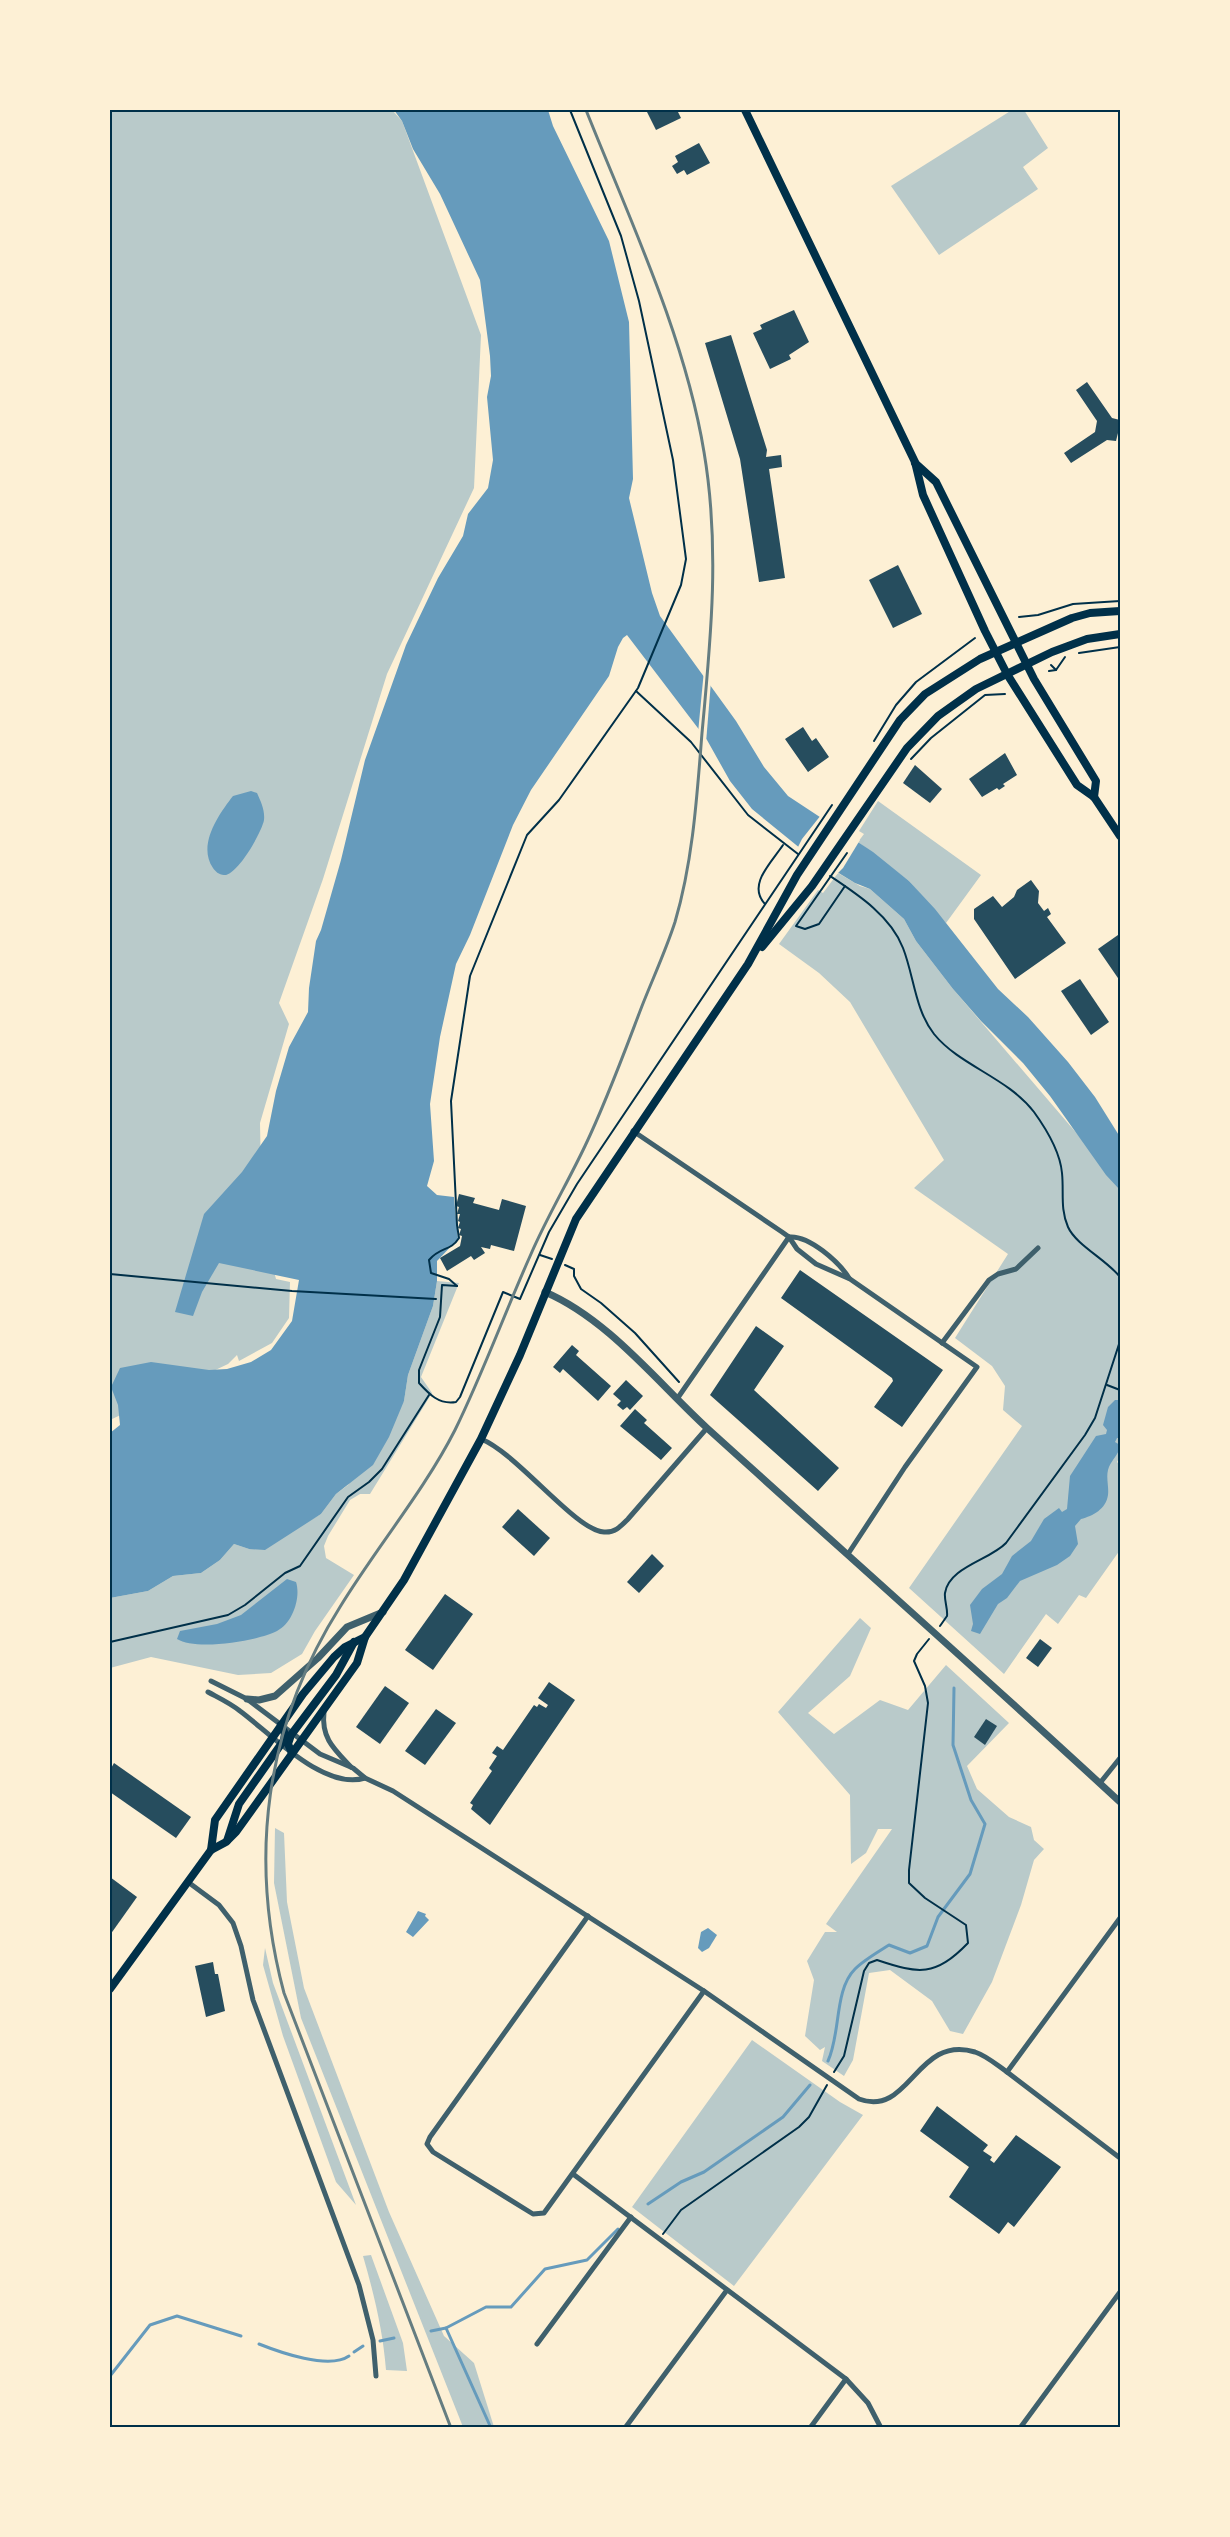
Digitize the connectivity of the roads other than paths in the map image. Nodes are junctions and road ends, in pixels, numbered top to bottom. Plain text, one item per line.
1 (745, 110) edge
2 (915, 462) junction
3 (1120, 611) edge
4 (1120, 634) edge
5 (1017, 642) junction
6 (996, 653) junction
7 (1027, 664) junction
8 (1007, 674) junction
9 (1094, 797) junction
10 (1120, 836) edge
11 (748, 964) junction
12 (633, 1131) junction
13 (789, 1237) junction
14 (1038, 1248) dead end
15 (850, 1279) junction
16 (545, 1292) junction
17 (942, 1343) junction
18 (677, 1399) junction
19 (707, 1428) junction
20 (481, 1439) junction
21 (848, 1554) junction
22 (383, 1612) junction
23 (365, 1637) junction
24 (354, 1642) junction
25 (211, 1681) dead end
26 (207, 1692) dead end
27 (247, 1699) junction
28 (324, 1708) junction
29 (281, 1725) junction
30 (292, 1733) junction
31 (273, 1737) junction
32 (301, 1740) junction
33 (281, 1744) junction
34 (292, 1753) junction
35 (1120, 1758) edge
36 (353, 1768) junction
37 (365, 1778) junction
38 (1100, 1783) junction
39 (1120, 1802) edge
40 (226, 1842) junction
41 (211, 1850) junction
42 (188, 1882) junction
43 (588, 1916) junction
44 (1120, 1918) edge
45 (110, 1989) edge
46 (704, 1991) junction
47 (1007, 2072) junction
48 (1120, 2158) edge
49 (573, 2174) junction
50 (631, 2217) junction
51 (727, 2290) junction
52 (1120, 2292) edge
53 (537, 2344) dead end
54 (376, 2376) dead end
55 (846, 2379) junction
56 (625, 2427) edge
57 (810, 2427) edge
58 (881, 2427) edge
59 (1020, 2427) edge

1 - 2 main road
2 - 5 main road
2 - 6 main road
3 - 5 main road
4 - 7 main road
5 - 6 main road
5 - 7 main road
6 - 8 main road
6 - 11 main road
7 - 8 main road
7 - 9 main road
8 - 9 main road
8 - 11 main road
9 - 10 main road
11 - 12 main road
12 - 13 street
12 - 16 main road
13 - 15 street
13 - 15 street
13 - 18 street
14 - 17 street
15 - 17 street
16 - 18 street
16 - 20 main road
17 - 21 street
18 - 19 street
19 - 20 street
19 - 21 street
20 - 22 main road
21 - 38 street
22 - 23 main road
22 - 27 street
23 - 24 main road
23 - 28 main road
24 - 29 main road
24 - 30 main road
25 - 27 street
26 - 31 street
27 - 29 street
28 - 32 main road
28 - 36 street
29 - 30 street
29 - 31 main road
29 - 33 main road
30 - 32 street
30 - 34 main road
31 - 33 street
31 - 41 main road
32 - 34 main road
32 - 36 street
33 - 34 street
33 - 40 main road
34 - 37 street
34 - 40 main road
35 - 38 street
36 - 37 street
37 - 43 street
38 - 39 street
40 - 41 main road
41 - 42 main road
42 - 45 main road
42 - 54 street
43 - 46 street
43 - 49 street
44 - 47 street
46 - 47 street
46 - 49 street
47 - 48 street
49 - 50 street
50 - 51 street
50 - 53 street
51 - 55 street
51 - 56 street
52 - 59 street
55 - 57 street
55 - 58 street

